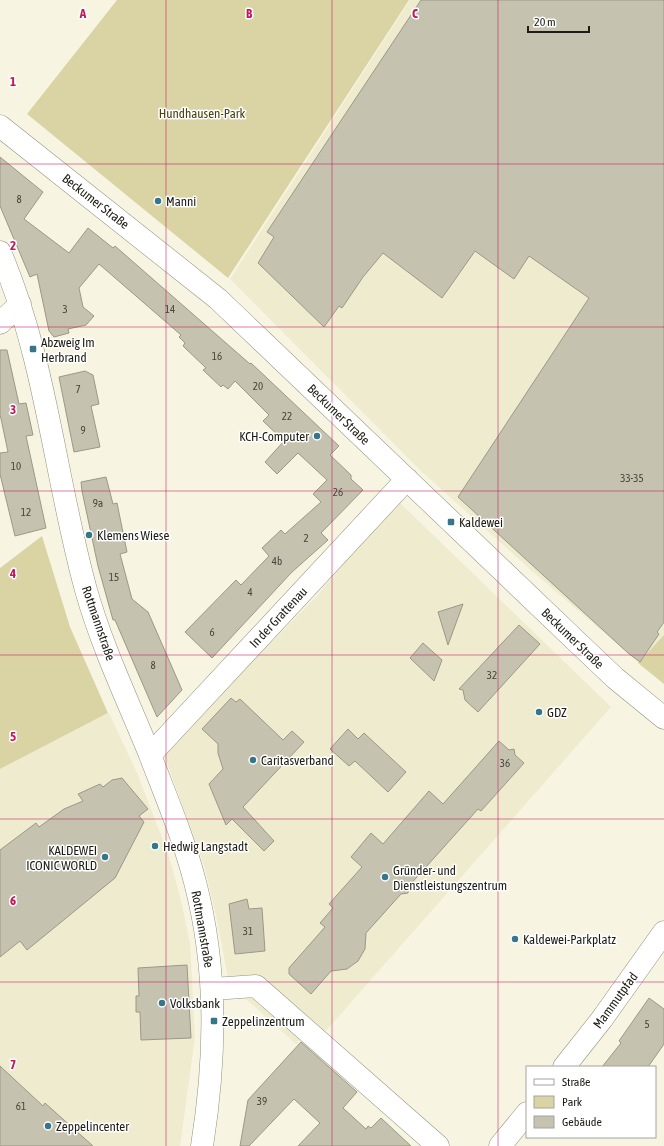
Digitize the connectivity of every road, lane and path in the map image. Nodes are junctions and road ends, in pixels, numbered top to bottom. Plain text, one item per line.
1 (0, 126) edge
2 (0, 252) edge
3 (20, 304) junction
4 (0, 323) edge
5 (406, 479) junction
6 (664, 718) edge
7 (150, 755) junction
8 (664, 932) edge
9 (213, 989) junction
10 (565, 1066) edge
11 (526, 1114) edge
12 (202, 1146) edge
13 (438, 1146) edge
14 (500, 1146) edge

1 - 5 street, Beckumer Straße
2 - 3 street, Rottmannstraße
3 - 4 street
3 - 7 street, Rottmannstraße
5 - 6 street, Beckumer Straße
5 - 7 street, In der Grattenau
7 - 9 street, Rottmannstraße
8 - 10 street, Mammutpfad
9 - 12 street, Rottmannstraße
9 - 13 street
11 - 14 street

